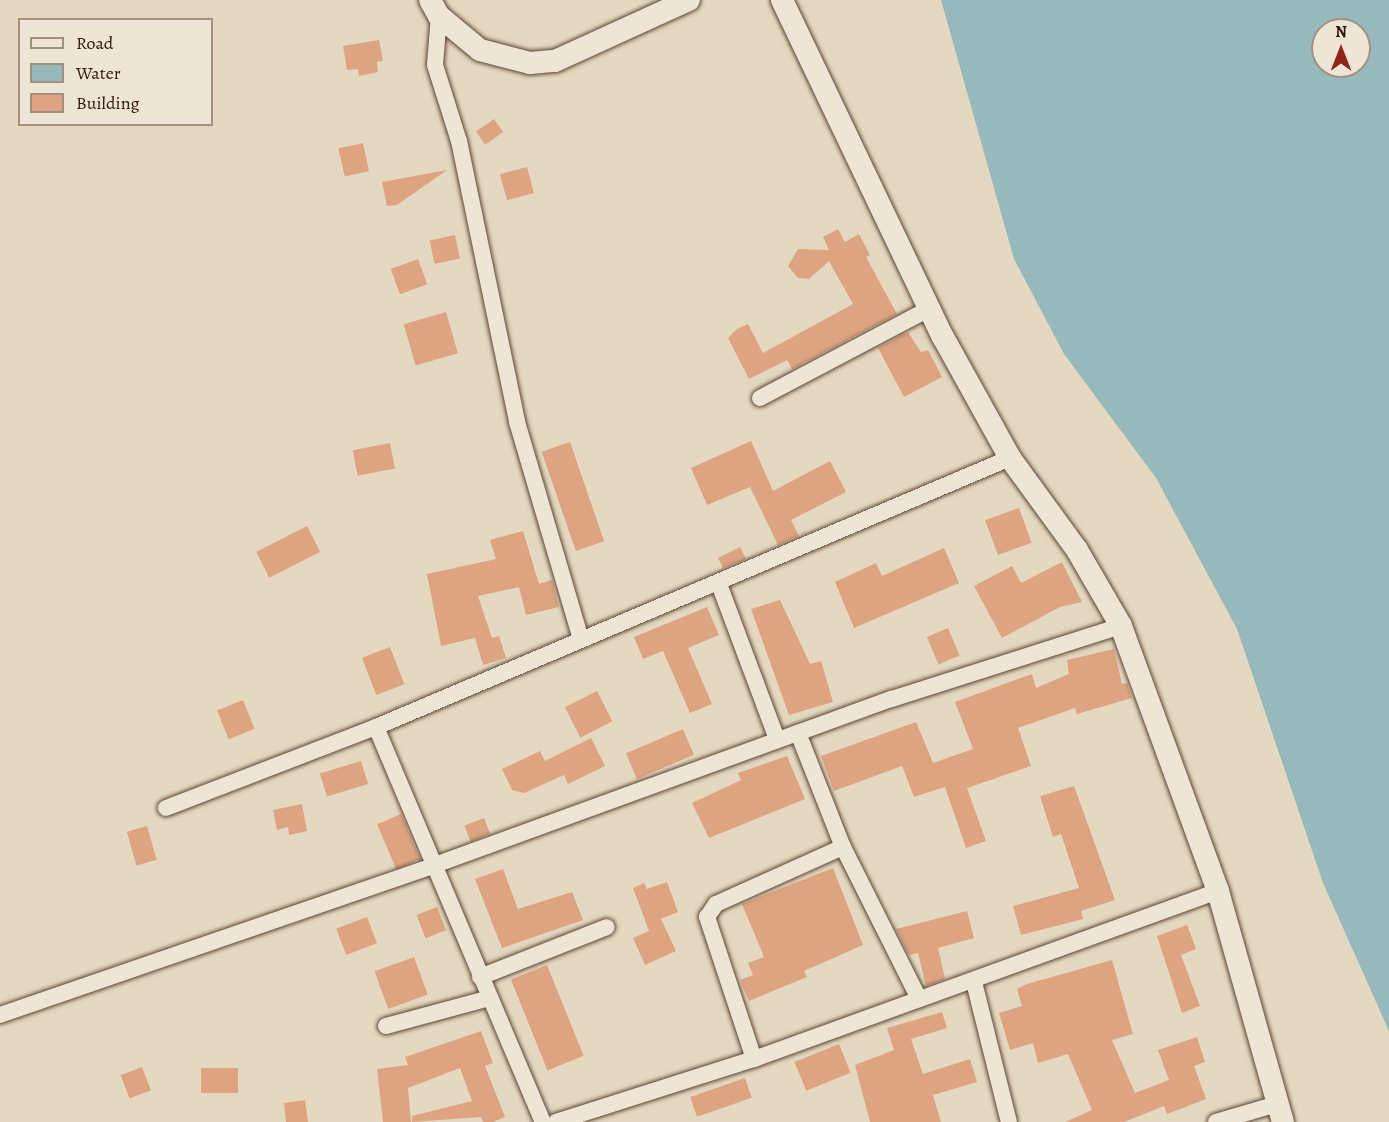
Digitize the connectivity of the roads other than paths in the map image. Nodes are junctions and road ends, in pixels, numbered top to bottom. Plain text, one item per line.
1 (689, 0) edge
2 (782, 0) edge
3 (435, 8) edge
4 (929, 309) junction
5 (760, 398) dead end
6 (1010, 458) junction
7 (719, 584) junction
8 (1121, 626) junction
9 (581, 639) junction
10 (376, 727) junction
11 (798, 733) junction
12 (777, 739) junction
13 (166, 808) dead end
14 (843, 847) junction
15 (432, 866) junction
16 (1218, 891) junction
17 (607, 927) dead end
18 (480, 977) junction
19 (974, 982) junction
20 (489, 998) junction
21 (919, 999) junction
22 (0, 1015) edge
23 (386, 1026) dead end
24 (754, 1059) junction
25 (1280, 1113) edge
26 (543, 1122) edge
27 (556, 1122) edge
28 (1010, 1122) edge
29 (1216, 1122) edge

1 - 3 street
2 - 4 street
3 - 9 street
4 - 5 street
4 - 6 street
6 - 7 street
6 - 8 street
7 - 9 street
7 - 12 street
8 - 11 street
8 - 16 street
9 - 10 street
10 - 13 street
10 - 15 street
11 - 12 street
11 - 14 street
12 - 15 street
14 - 21 street
14 - 24 street
15 - 18 street
15 - 22 street
16 - 19 street
16 - 25 street
17 - 18 street
18 - 20 street
19 - 21 street
19 - 28 street
20 - 23 street
20 - 26 street
21 - 24 street
24 - 27 street
25 - 29 street

